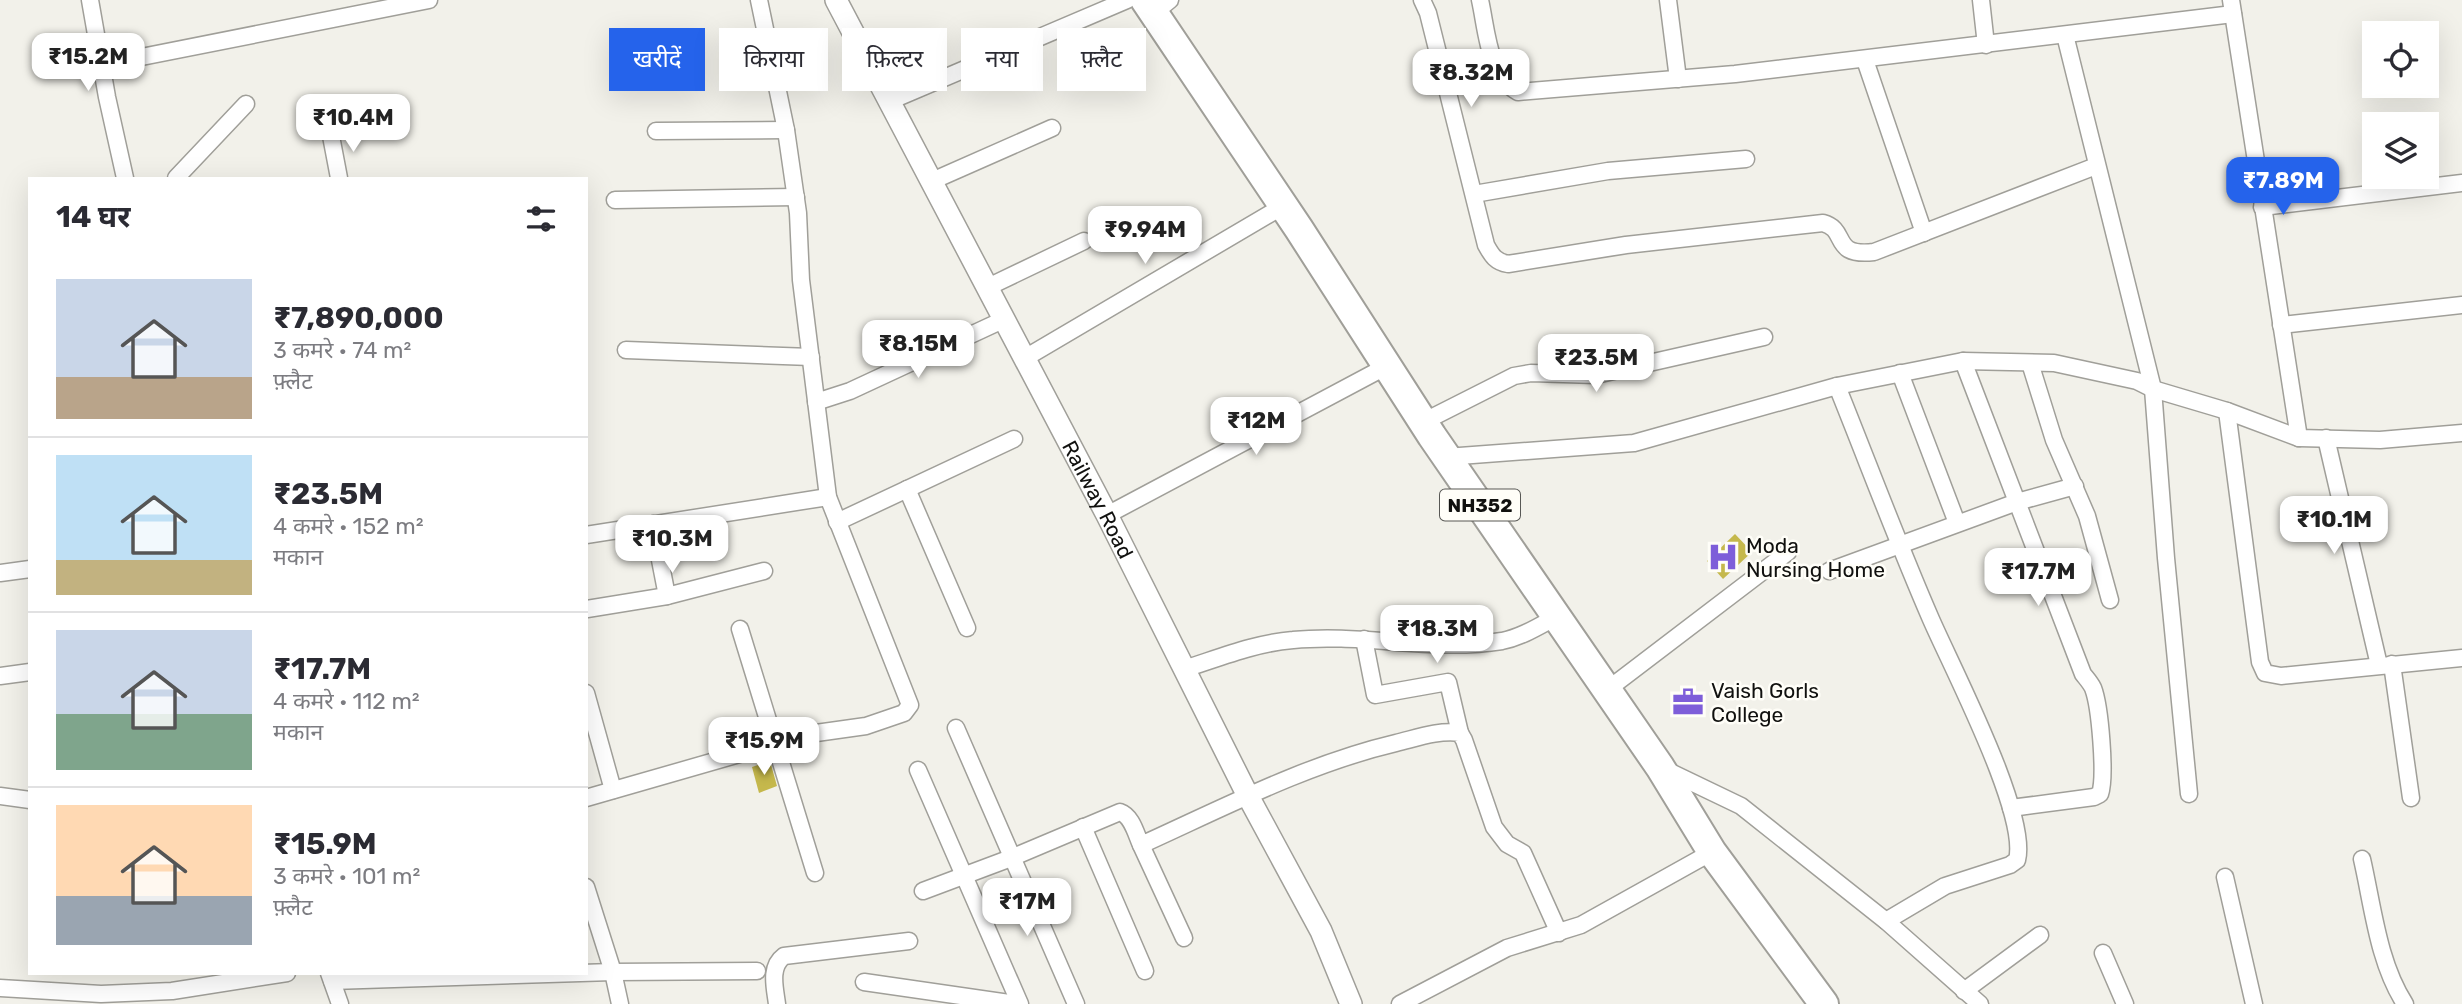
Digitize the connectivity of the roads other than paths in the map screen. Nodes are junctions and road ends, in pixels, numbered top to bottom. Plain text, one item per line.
1 (90, 0) edge
2 (429, 0) edge
3 (759, 0) edge
4 (836, 0) edge
5 (1127, 0) edge
6 (1422, 0) edge
7 (1480, 0) edge
8 (1668, 0) edge
9 (1981, 0) edge
10 (1156, 4) edge
11 (2232, 7) edge
12 (2065, 35) junction
13 (1986, 45) junction
14 (1865, 60) junction
15 (101, 65) junction
16 (1678, 79) junction
17 (890, 101) junction
18 (246, 104) dead end
19 (1052, 128) dead end
20 (786, 130) junction
21 (656, 131) dead end
22 (331, 136) dead end
23 (1746, 159) dead end
24 (2096, 166) junction
25 (125, 177) edge
26 (177, 177) edge
27 (339, 177) edge
28 (932, 181) junction
29 (2462, 183) edge
30 (1474, 194) junction
31 (796, 197) junction
32 (615, 200) dead end
33 (1283, 206) junction
34 (2262, 207) junction
35 (1924, 233) junction
36 (1084, 240) dead end
37 (988, 287) junction
38 (2462, 305) edge
39 (1005, 319) junction
40 (2281, 325) junction
41 (1764, 337) dead end
42 (626, 350) dead end
43 (811, 357) junction
44 (1025, 358) junction
45 (1963, 361) junction
46 (2030, 363) junction
47 (1387, 366) junction
48 (1900, 373) junction
49 (1837, 386) junction
50 (2153, 389) junction
51 (816, 402) junction
52 (2227, 411) junction
53 (1423, 422) junction
54 (2462, 433) edge
55 (2299, 438) junction
56 (2326, 438) junction
57 (1014, 439) dead end
58 (1446, 457) junction
59 (2075, 486) junction
60 (907, 489) junction
61 (828, 497) junction
62 (2017, 502) junction
63 (1107, 515) junction
64 (837, 522) junction
65 (1957, 523) junction
66 (653, 524) junction
67 (588, 535) edge
68 (1900, 543) junction
69 (1788, 552) dead end
70 (28, 569) edge
71 (764, 571) dead end
72 (1829, 571) dead end
73 (0, 573) edge
74 (667, 596) junction
75 (2110, 600) dead end
76 (588, 609) edge
77 (1556, 617) junction
78 (967, 628) dead end
79 (740, 629) dead end
80 (1364, 639) junction
81 (2462, 658) edge
82 (2385, 665) junction
83 (1184, 669) junction
84 (28, 672) edge
85 (0, 676) edge
86 (1607, 690) junction
87 (588, 701) edge
88 (956, 727) dead end
89 (1460, 733) junction
90 (776, 743) junction
91 (1660, 767) junction
92 (918, 771) dead end
93 (613, 790) junction
94 (2189, 794) dead end
95 (0, 796) edge
96 (1248, 796) junction
97 (588, 797) edge
98 (2411, 798) dead end
99 (28, 800) edge
100 (2011, 808) junction
101 (1083, 827) junction
102 (1141, 845) junction
103 (1712, 852) junction
104 (1011, 858) junction
105 (2362, 859) dead end
106 (815, 873) dead end
107 (963, 877) junction
108 (2225, 877) dead end
109 (923, 891) dead end
110 (588, 893) edge
111 (1886, 921) junction
112 (1559, 933) junction
113 (2040, 935) dead end
114 (1184, 938) dead end
115 (909, 941) dead end
116 (2103, 953) dead end
117 (757, 971) dead end
118 (1145, 971) dead end
119 (588, 972) edge
120 (613, 972) junction
121 (274, 975) edge
122 (443, 975) edge
123 (330, 977) edge
124 (864, 982) dead end
125 (0, 988) edge
126 (1964, 991) junction
127 (340, 1004) edge
128 (620, 1004) edge
129 (776, 1004) edge
130 (1018, 1004) edge
131 (1076, 1004) edge
132 (1351, 1004) edge
133 (1400, 1004) edge
134 (1824, 1004) edge
135 (1980, 1004) edge
136 (2125, 1004) edge
137 (2254, 1004) edge
138 (2405, 1004) edge

1 - 15 street
2 - 15 street
3 - 20 street
4 - 17 street, Railway Road
5 - 17 street
6 - 30 street
7 - 16 street
8 - 16 street
9 - 13 street
10 - 33 highway, NH352
11 - 12 street
11 - 34 street
12 - 13 street
12 - 24 street
13 - 14 street
14 - 16 street
14 - 35 street
15 - 25 street
17 - 28 street, Railway Road
18 - 26 street
19 - 28 street
20 - 21 street
20 - 31 street
22 - 27 street
23 - 30 street
24 - 35 street
24 - 50 street
28 - 37 street, Railway Road
29 - 34 street
30 - 35 street
31 - 32 street
31 - 43 street
33 - 44 street
33 - 47 highway, NH352
34 - 40 street
36 - 37 street
37 - 39 street, Railway Road
38 - 40 street
39 - 44 street, Railway Road
39 - 51 street
40 - 55 street
41 - 53 street
42 - 43 street
43 - 51 street
44 - 63 street, Railway Road
45 - 46 street
45 - 48 street
45 - 62 street
46 - 50 street
46 - 59 street
47 - 53 highway, NH352
47 - 63 street
48 - 49 street
48 - 65 street
49 - 58 street
49 - 68 street
50 - 52 street
50 - 94 street
51 - 61 street
52 - 55 street
52 - 82 street
53 - 58 highway, NH352
54 - 56 street
55 - 56 street
56 - 82 street
57 - 60 street
58 - 77 highway, NH352
59 - 62 street
59 - 75 street
60 - 64 street
60 - 78 street
61 - 64 street
61 - 66 street
62 - 65 street
62 - 100 street
63 - 83 street, Railway Road
64 - 90 street
65 - 68 street
66 - 67 street
66 - 74 street
68 - 72 street
68 - 100 street
69 - 86 street
70 - 73 street
71 - 74 street
74 - 76 street
77 - 80 street
77 - 86 highway, NH352
79 - 90 street
80 - 83 street
80 - 89 street
81 - 82 street
82 - 98 street
83 - 96 street, Railway Road
84 - 85 street
86 - 91 highway, NH352
87 - 93 street
88 - 104 street
89 - 96 street
89 - 112 street
90 - 93 street
90 - 106 street
91 - 103 highway, NH352
91 - 111 street
92 - 107 street
93 - 97 street
95 - 99 street
96 - 102 street
96 - 132 street, Railway Road
100 - 111 street
101 - 102 street
101 - 104 street
101 - 118 street
102 - 114 street
103 - 112 street
103 - 134 highway, NH352
104 - 107 street
104 - 131 street
105 - 138 street
107 - 109 street
107 - 130 street
108 - 137 street
110 - 120 street
111 - 126 street
112 - 133 street
113 - 126 street
115 - 129 street
116 - 136 street
117 - 120 street
119 - 120 street
120 - 128 street
121 - 125 street
122 - 123 street
123 - 127 street
124 - 130 street
126 - 135 street

